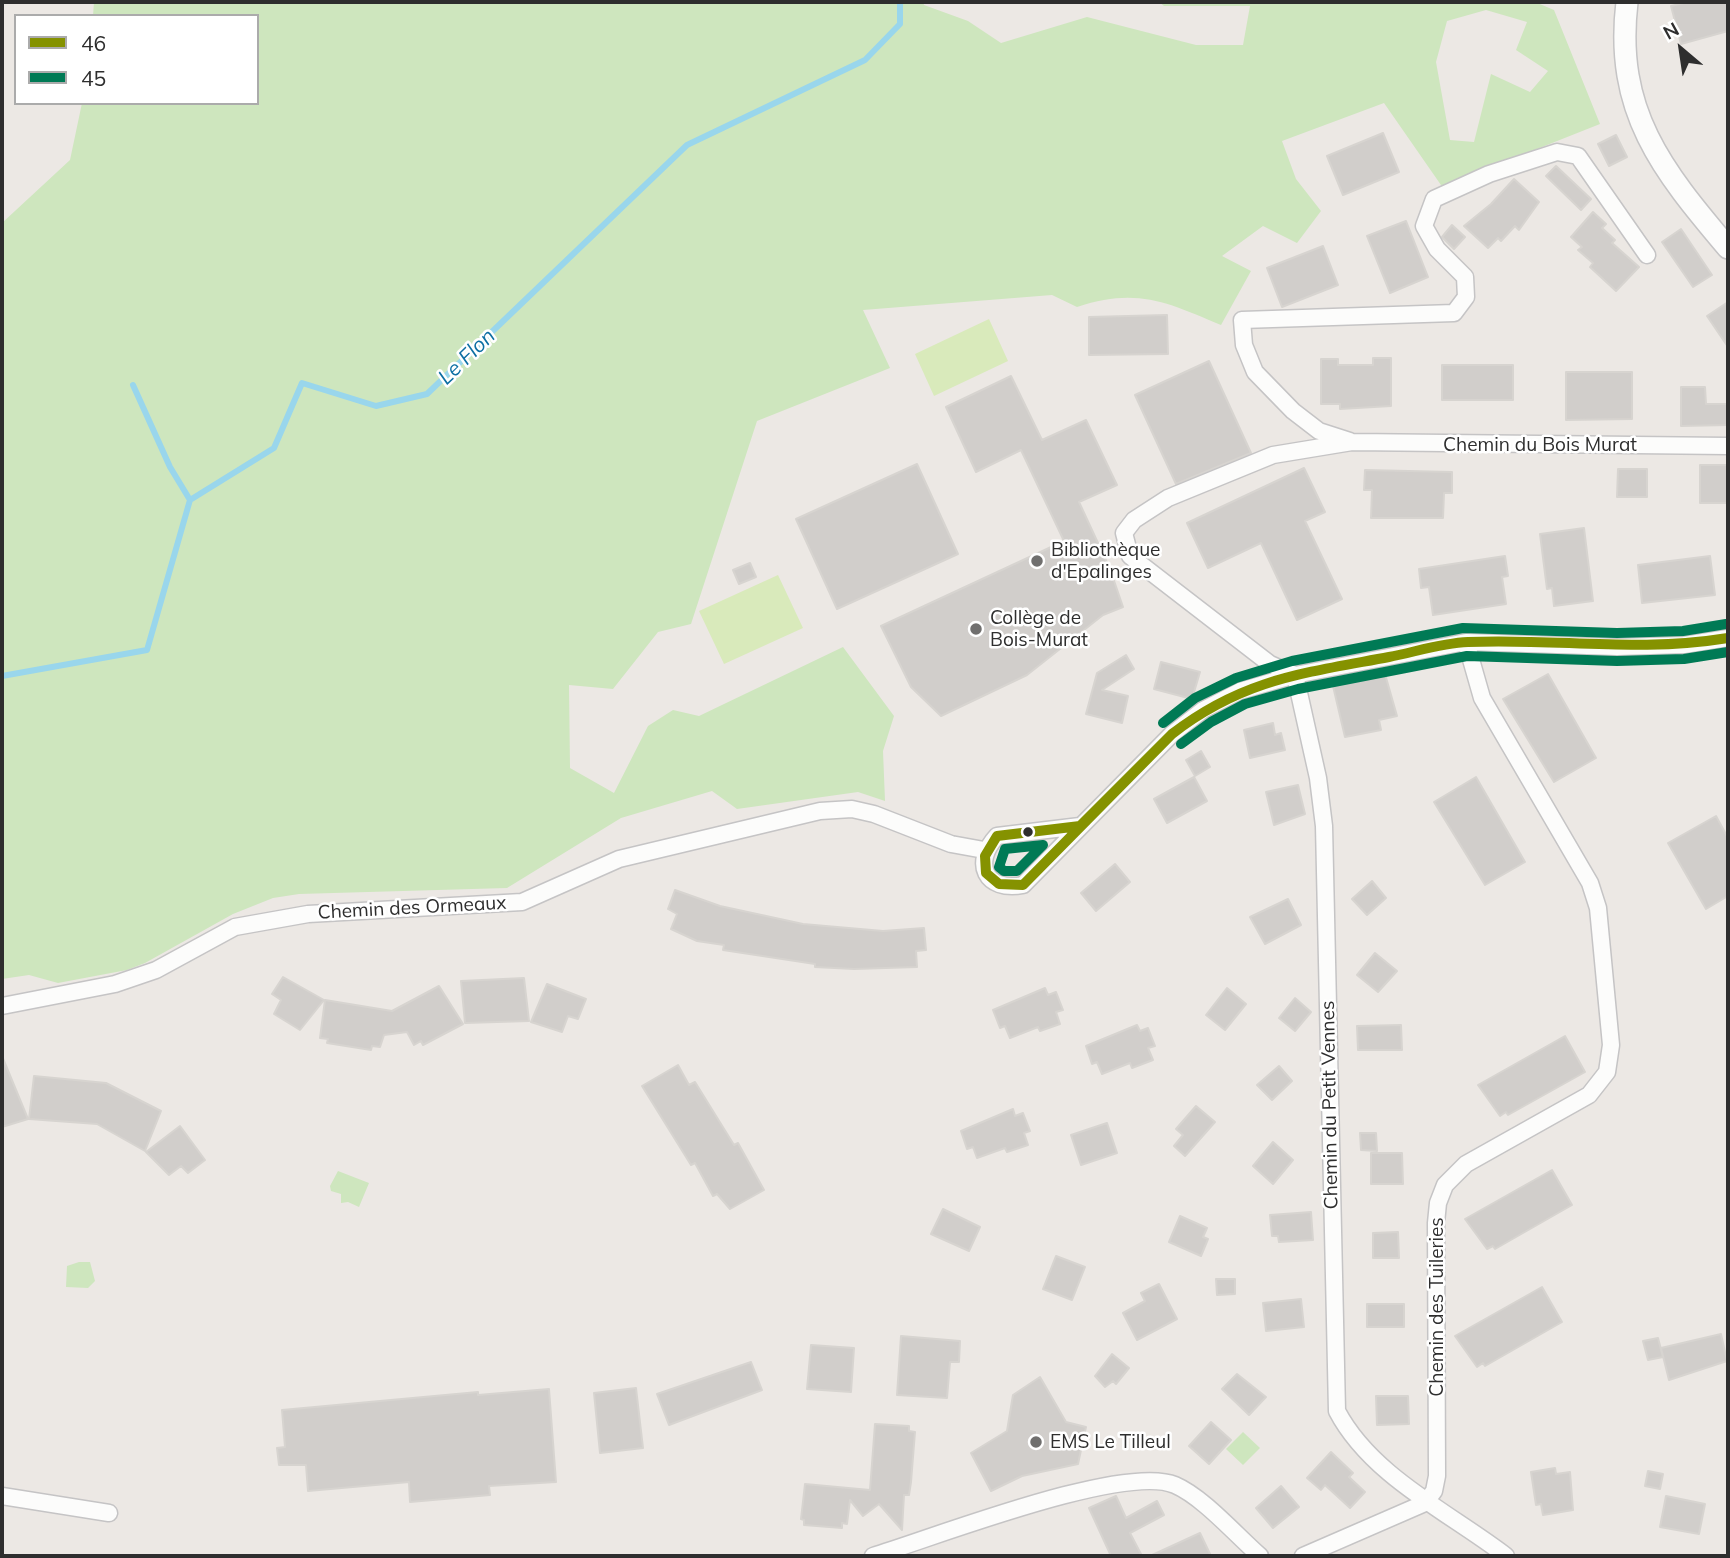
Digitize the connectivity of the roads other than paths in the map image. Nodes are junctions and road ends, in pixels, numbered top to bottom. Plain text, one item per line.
1 (1627, 2) edge
2 (1728, 248) edge
3 (1647, 256) dead end
4 (1352, 442) junction
5 (1728, 446) edge
6 (1728, 638) edge
7 (1466, 642) junction
8 (1295, 675) junction
9 (1080, 827) junction
10 (985, 850) junction
11 (2, 1006) edge
12 (2, 1496) edge
13 (1425, 1503) junction
14 (109, 1513) dead end
15 (873, 1556) edge
16 (1260, 1556) edge
17 (1303, 1556) edge
18 (1506, 1556) edge

1 - 2 street
3 - 4 street, Chemin du Bois Murat
4 - 5 street, Chemin du Bois Murat
4 - 8 street, Chemin du Bois Murat
6 - 7 street
7 - 8 street
7 - 13 street, Chemin des Tuileries
8 - 9 street
8 - 13 street, Chemin du Petit Vennes
9 - 10 street
9 - 10 street
10 - 11 street, Chemin des Ormeaux
12 - 14 street
13 - 17 street
13 - 18 street, Chemin du Petit Vennes
15 - 16 street

